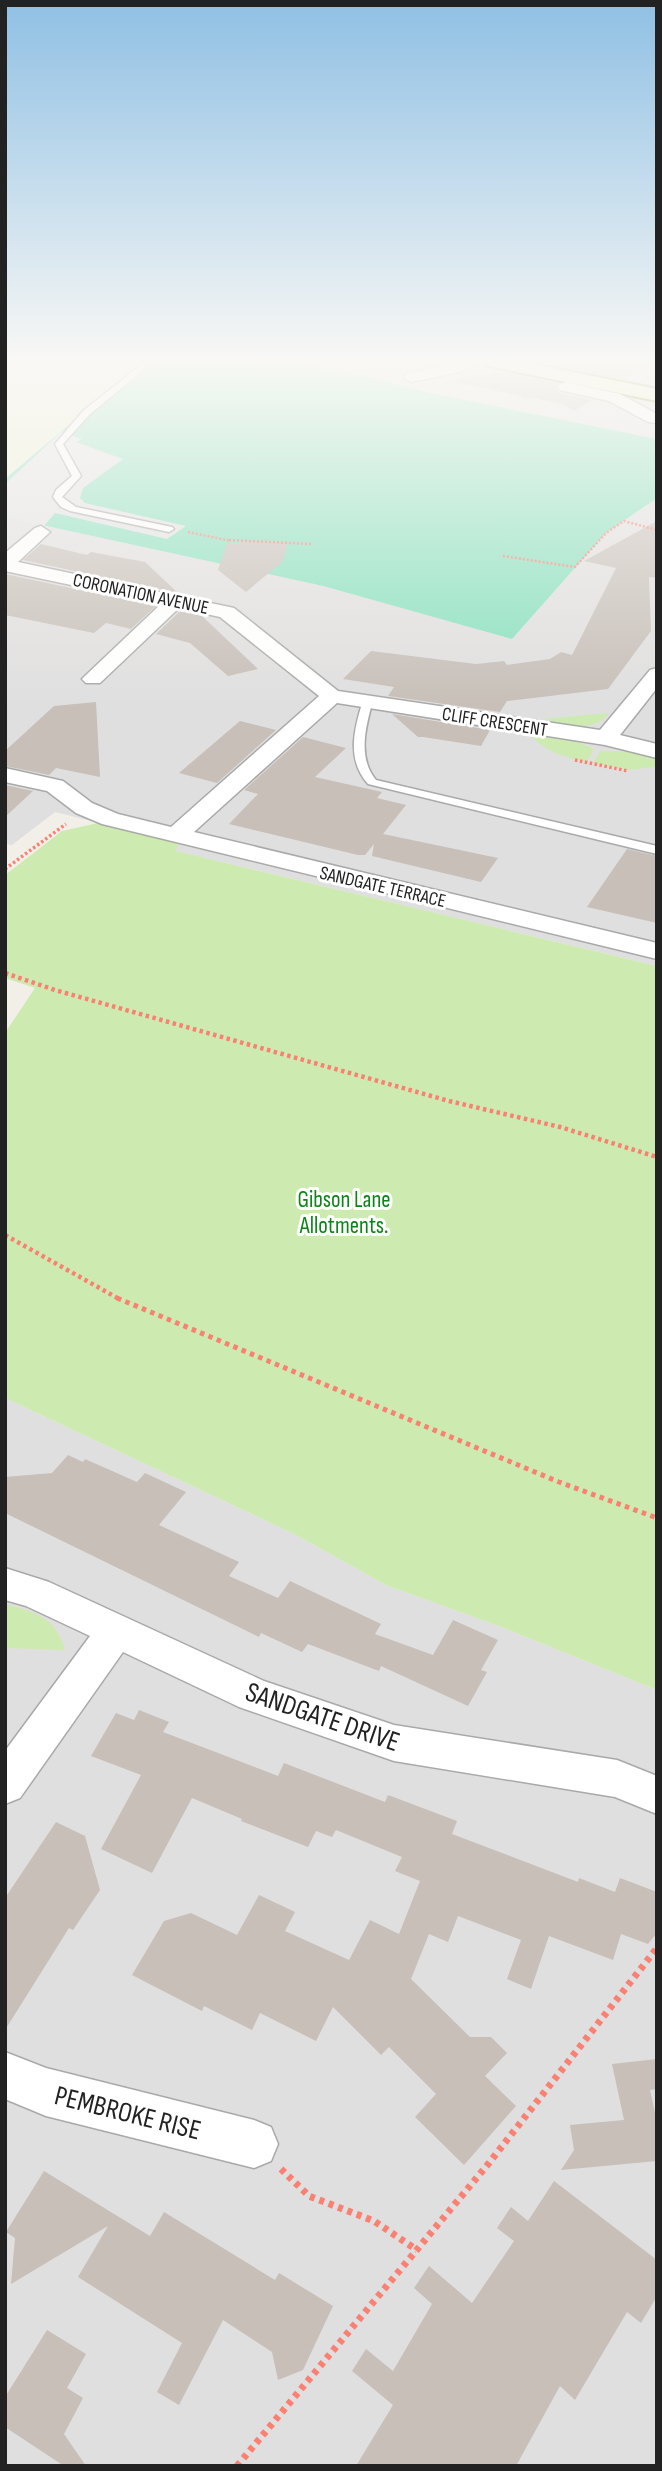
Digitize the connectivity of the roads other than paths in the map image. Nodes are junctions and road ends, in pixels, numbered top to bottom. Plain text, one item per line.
1 (76, 476) edge
2 (169, 529) road end
3 (41, 532) dead end
4 (5, 564) edge
5 (176, 600) junction
6 (657, 674) edge
7 (93, 679) dead end
8 (332, 696) junction
9 (369, 700) junction
10 (606, 738) junction
11 (657, 751) edge
12 (5, 775) edge
13 (175, 836) junction
14 (657, 850) edge
15 (657, 951) edge
16 (5, 1584) edge
17 (117, 1629) junction
18 (5, 1785) edge
19 (657, 1796) edge
20 (5, 2075) edge
21 (254, 2144) road end

1 - 2 lane
3 - 4 street
4 - 5 street, CORONATION AVENUE
5 - 7 street
5 - 8 street, CORONATION AVENUE
6 - 10 street
8 - 9 street, CLIFF CRESCENT
8 - 13 street
9 - 10 street, CLIFF CRESCENT
9 - 14 lane
10 - 11 street, CLIFF CRESCENT
12 - 13 street, SANDGATE TERRACE
13 - 15 street, SANDGATE TERRACE
16 - 17 street, SANDGATE DRIVE
17 - 18 street
17 - 19 street, SANDGATE DRIVE
20 - 21 street, PEMBROKE RISE

